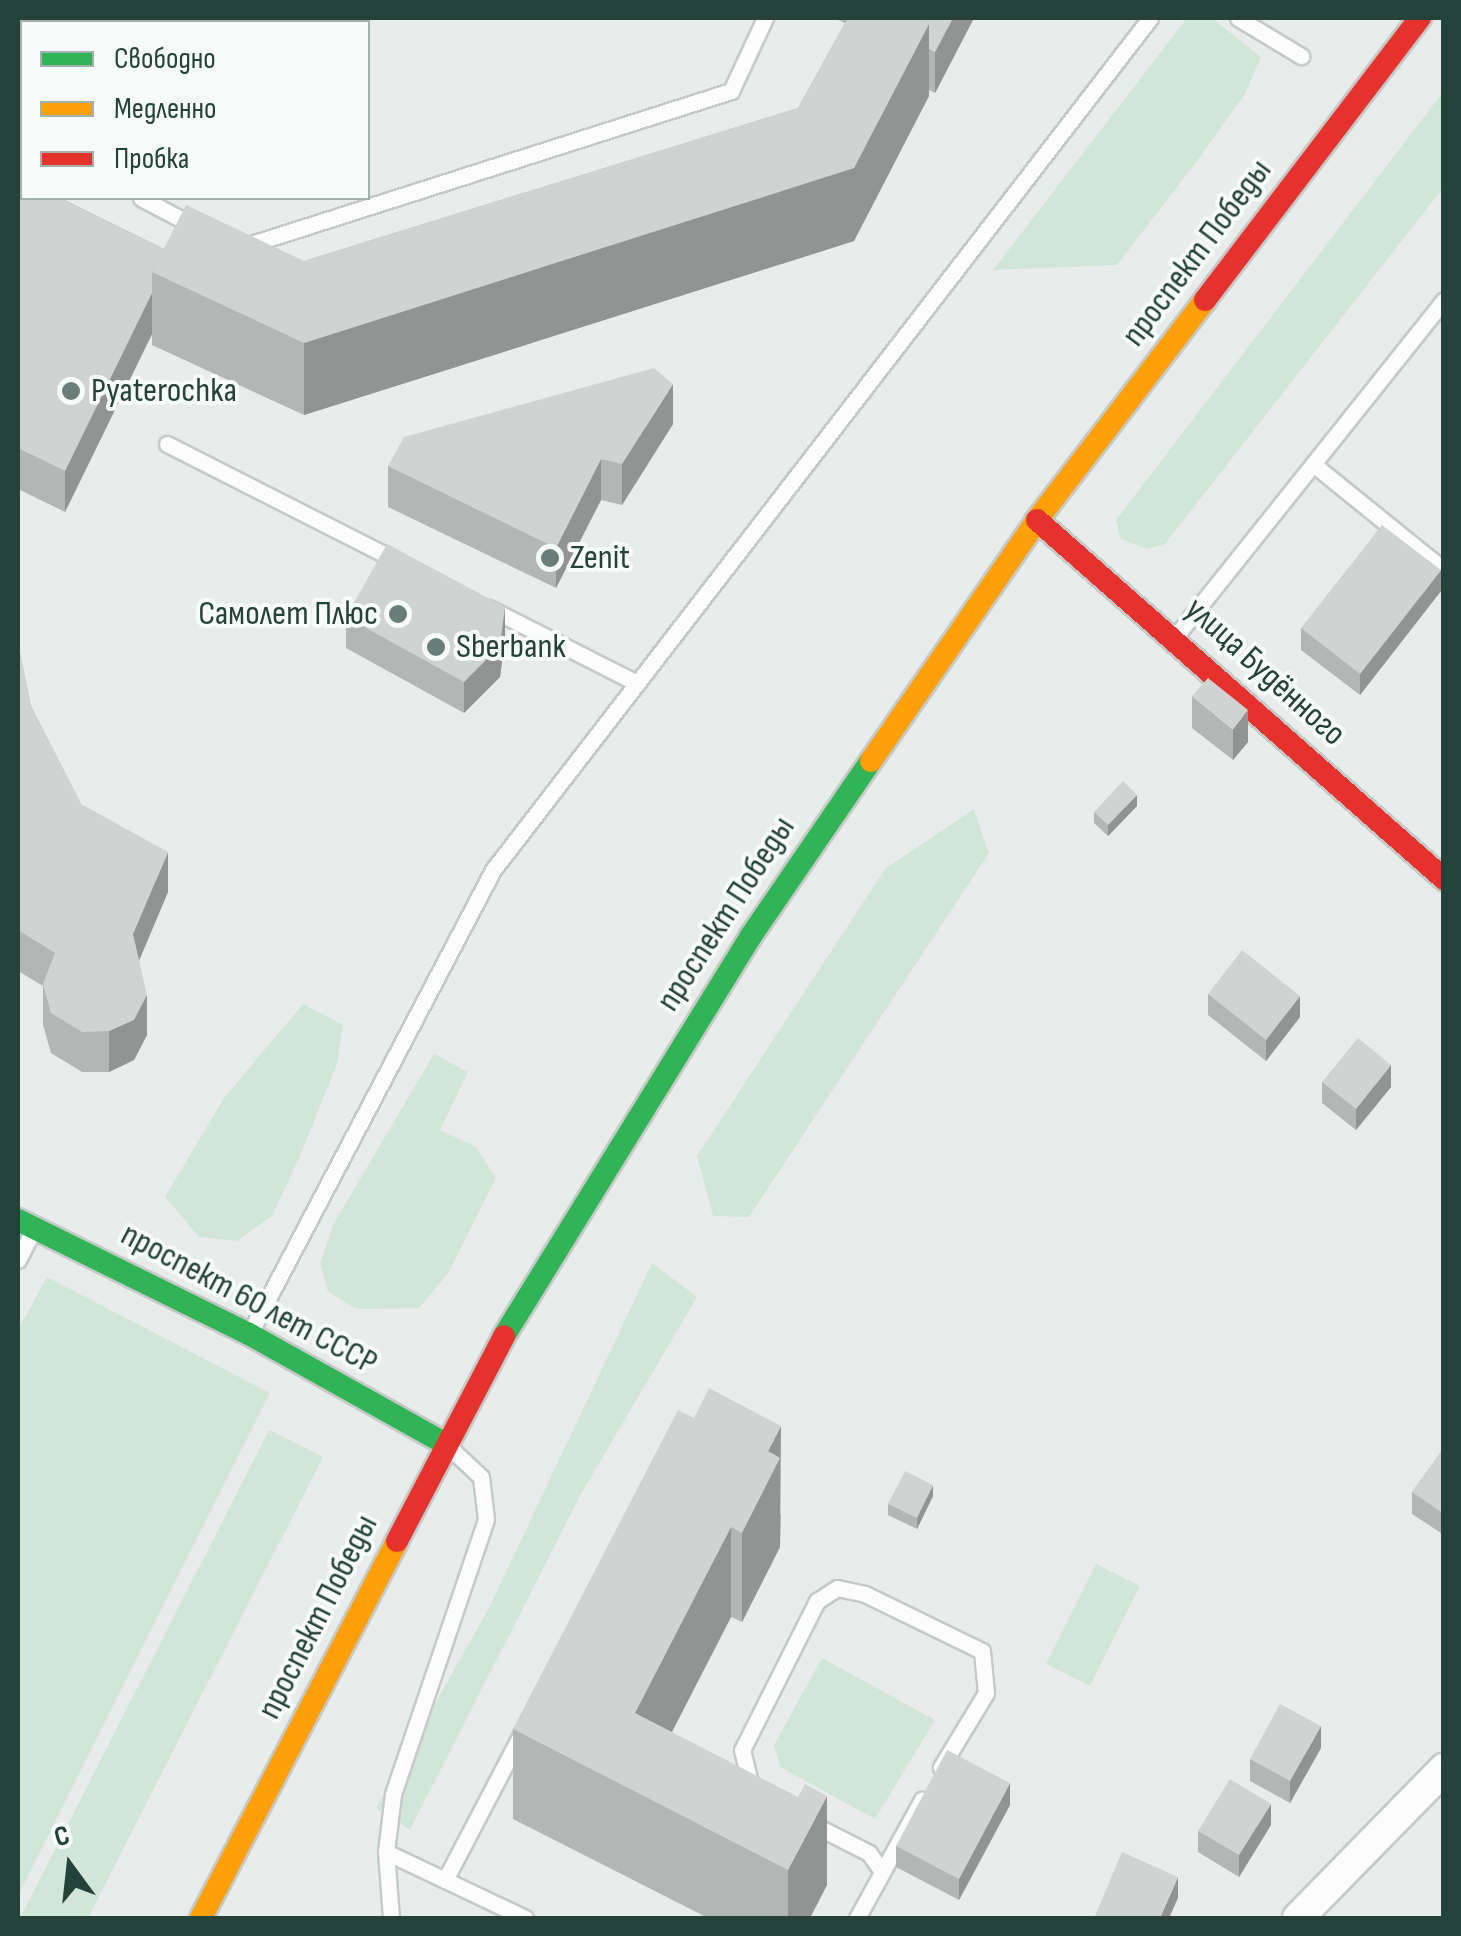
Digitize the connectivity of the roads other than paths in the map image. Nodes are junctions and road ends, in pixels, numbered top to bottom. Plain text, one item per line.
1 (765, 18) edge
2 (1150, 18) edge
3 (1238, 18) edge
4 (1420, 18) edge
5 (1301, 56) dead end
6 (145, 200) edge
7 (1444, 300) edge
8 (167, 444) dead end
9 (1313, 464) junction
10 (1036, 520) junction
11 (1444, 570) edge
12 (423, 574) edge
13 (475, 600) edge
14 (1175, 637) junction
15 (637, 683) junction
16 (1444, 879) edge
17 (26, 1224) edge
18 (18, 1260) edge
19 (249, 1334) junction
20 (446, 1444) junction
21 (535, 1707) edge
22 (1444, 1769) edge
23 (760, 1798) edge
24 (791, 1814) edge
25 (386, 1852) junction
26 (880, 1869) junction
27 (445, 1880) junction
28 (201, 1918) edge
29 (390, 1918) edge
30 (525, 1918) edge
31 (857, 1918) edge
32 (1298, 1918) edge

1 - 6 lane
2 - 15 lane
3 - 5 lane
4 - 10 main road, проспект Победы
7 - 9 lane
8 - 12 lane
9 - 11 lane
9 - 14 lane
10 - 14 main road, улица Будённого
10 - 20 main road, проспект Победы
13 - 15 lane
14 - 16 main road, улица Будённого
15 - 19 lane
17 - 18 lane
17 - 19 main road, проспект 60 лет СССР
19 - 20 main road, проспект 60 лет СССР
20 - 25 lane
20 - 28 main road, проспект Победы
21 - 27 lane
22 - 32 street
23 - 26 lane
24 - 26 lane
25 - 27 lane
25 - 29 lane
26 - 31 lane
27 - 30 lane

